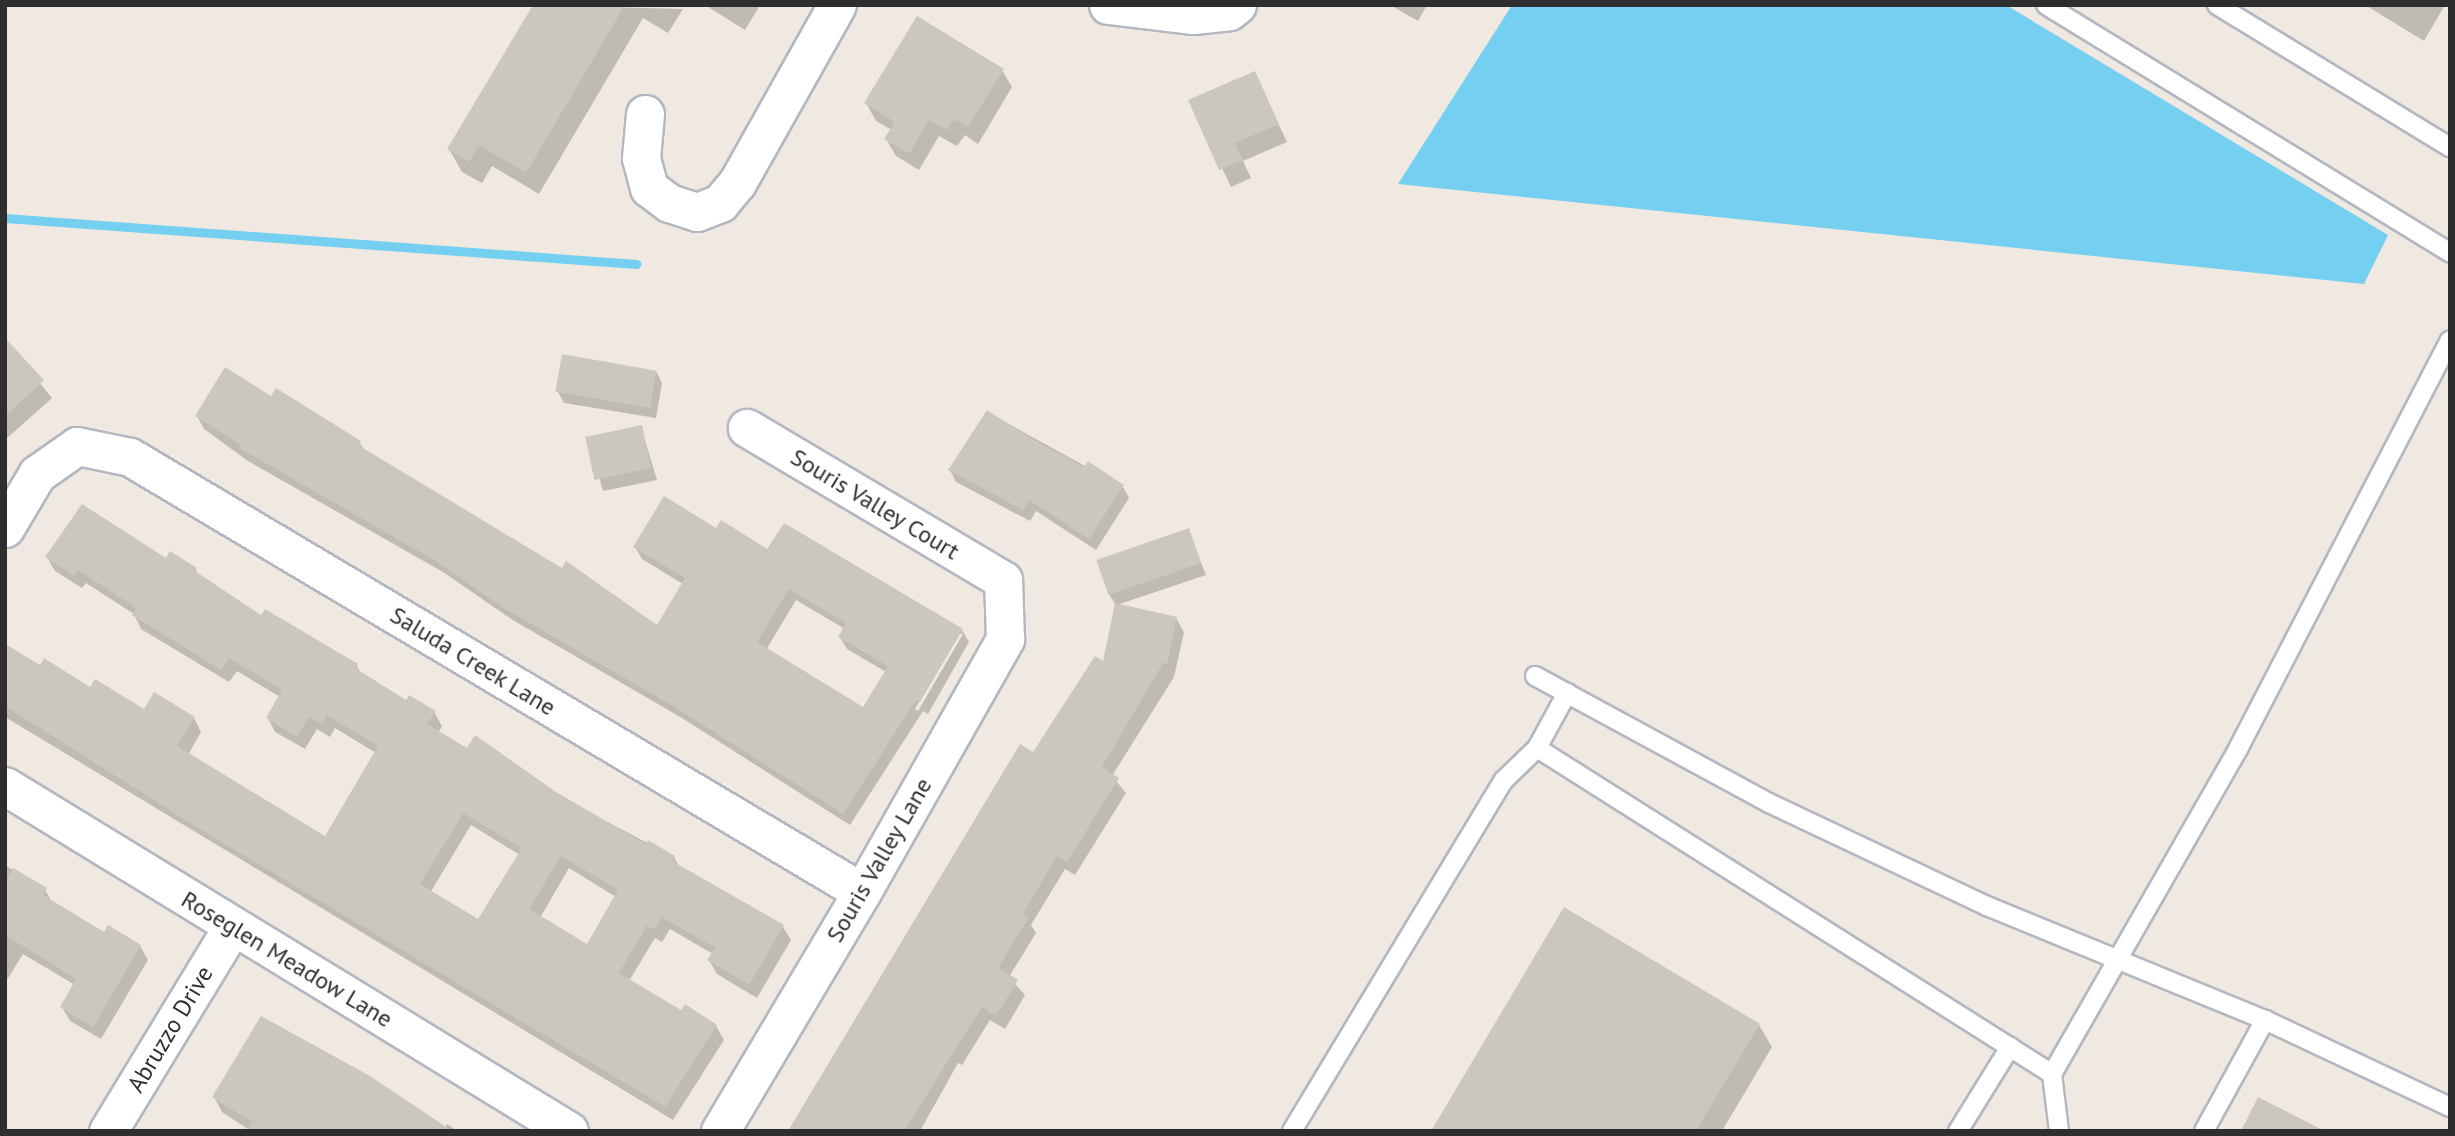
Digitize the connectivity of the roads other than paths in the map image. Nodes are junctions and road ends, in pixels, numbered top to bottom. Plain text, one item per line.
1 (836, 5) edge
2 (1108, 5) edge
3 (1237, 5) edge
4 (2046, 5) edge
5 (2217, 5) edge
6 (645, 114) dead end
7 (2450, 147) edge
8 (2450, 253) edge
9 (2450, 340) edge
10 (747, 428) dead end
11 (5, 527) edge
12 (1003, 580) joint
13 (1535, 676) dead end
14 (1567, 693) junction
15 (1537, 748) junction
16 (5, 786) edge
17 (863, 892) junction
18 (232, 927) junction
19 (2118, 960) junction
20 (2265, 1020) junction
21 (2010, 1047) junction
22 (2052, 1073) junction
23 (2450, 1107) edge
24 (108, 1131) edge
25 (569, 1131) edge
26 (719, 1131) edge
27 (1292, 1131) edge
28 (1958, 1131) edge
29 (2059, 1131) edge
30 (2204, 1131) edge

1 - 6 street
2 - 3 street
4 - 8 lane
5 - 7 lane
9 - 19 lane
10 - 12 street, Souris Valley Court
11 - 17 street, Saluda Creek Lane
12 - 17 street, Souris Valley Lane
13 - 14 lane
14 - 15 lane
14 - 19 lane
15 - 21 lane
15 - 27 lane
16 - 18 street, Roseglen Meadow Lane
17 - 26 street, Souris Valley Lane
18 - 24 street, Abruzzo Drive
18 - 25 street, Roseglen Meadow Lane
19 - 20 lane
19 - 22 lane
20 - 23 lane
20 - 30 lane
21 - 22 lane
21 - 28 lane
22 - 29 lane

